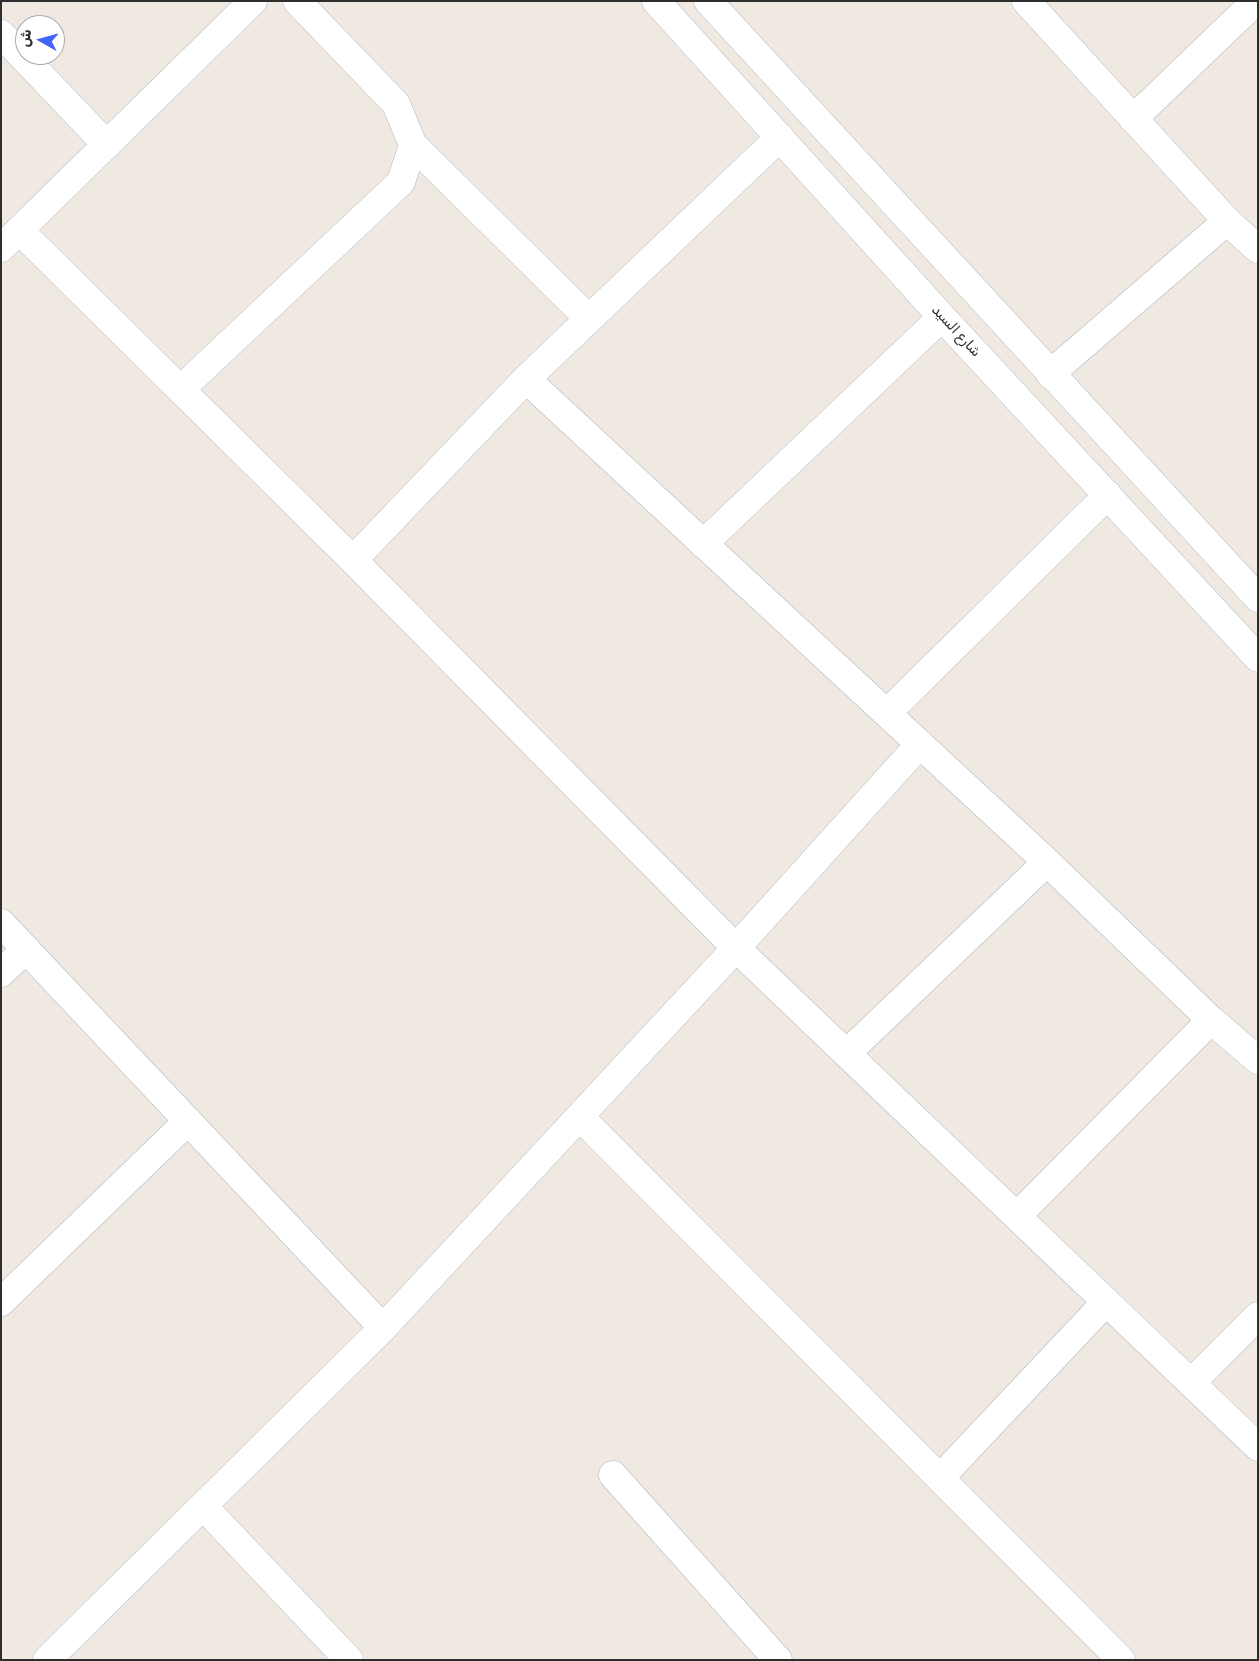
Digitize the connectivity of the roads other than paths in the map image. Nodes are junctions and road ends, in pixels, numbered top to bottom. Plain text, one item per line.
1 (253, 1) edge
2 (297, 1) edge
3 (656, 1) edge
4 (708, 1) edge
5 (1026, 1) edge
6 (1256, 1) edge
7 (1, 34) edge
8 (1133, 119) junction
9 (780, 137) junction
10 (107, 144) junction
11 (413, 145) junction
12 (1226, 220) junction
13 (10, 239) edge
14 (1258, 249) edge
15 (942, 317) junction
16 (589, 319) junction
17 (1050, 374) junction
18 (526, 379) junction
19 (181, 389) junction
20 (1108, 495) junction
21 (1177, 511) junction
22 (1148, 538) junction
23 (704, 544) junction
24 (353, 560) junction
25 (1258, 598) edge
26 (1258, 658) edge
27 (887, 713) junction
28 (920, 744) junction
29 (1047, 862) junction
30 (1, 923) edge
31 (736, 948) junction
32 (26, 949) junction
33 (1, 973) edge
34 (1212, 1020) junction
35 (847, 1053) junction
36 (1258, 1060) edge
37 (580, 1117) junction
38 (188, 1121) junction
39 (1017, 1216) junction
40 (1, 1302) edge
41 (1106, 1302) junction
42 (1258, 1316) edge
43 (383, 1328) junction
44 (1191, 1383) junction
45 (1258, 1447) edge
46 (613, 1476) dead end
47 (940, 1478) junction
48 (203, 1506) junction
49 (47, 1660) edge
50 (349, 1660) edge
51 (778, 1660) edge
52 (1121, 1660) edge

1 - 10 street
2 - 11 street
3 - 9 street, شارع السيد
4 - 17 street
5 - 8 street
6 - 8 street
7 - 10 street
8 - 12 street
9 - 15 street, شارع السيد
9 - 16 street
10 - 13 street
11 - 16 street
11 - 19 street
12 - 14 street
12 - 17 street
13 - 19 street
15 - 20 street, شارع السيد
15 - 23 street
16 - 18 street
17 - 21 street
18 - 23 street
18 - 24 street
19 - 24 street
20 - 22 street, شارع السيد
20 - 27 street
21 - 22 street
21 - 25 street
22 - 26 street, شارع السيد
23 - 27 street
24 - 31 street
27 - 28 street
28 - 29 street
28 - 31 street
29 - 34 street
29 - 35 street
30 - 32 street
31 - 35 street
31 - 37 street
32 - 33 street
32 - 38 street
34 - 36 street
34 - 39 street
35 - 39 street
37 - 43 street
37 - 47 street
38 - 40 street
38 - 43 street
39 - 41 street
41 - 44 street
41 - 47 street
42 - 44 street
43 - 48 street
44 - 45 street
46 - 51 street
47 - 52 street
48 - 49 street
48 - 50 street

